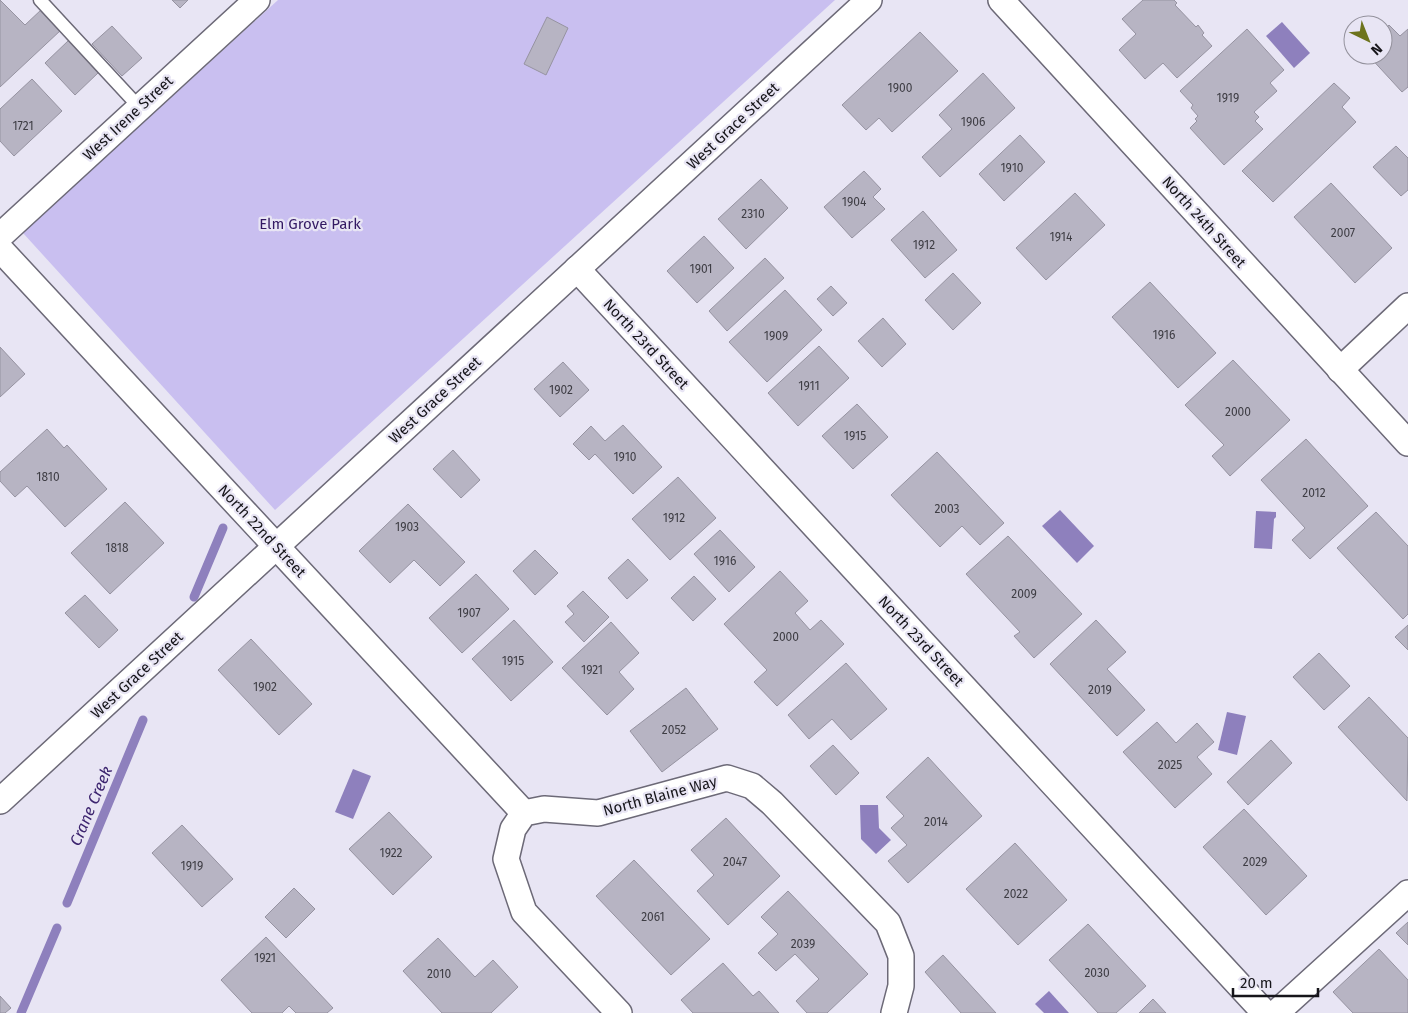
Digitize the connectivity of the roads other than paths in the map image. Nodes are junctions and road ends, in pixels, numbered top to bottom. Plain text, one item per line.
1 (40, 0) edge
2 (257, 0) edge
3 (869, 0) edge
4 (1001, 0) edge
5 (140, 108) junction
6 (0, 236) edge
7 (0, 249) edge
8 (577, 269) junction
9 (1408, 306) edge
10 (1340, 370) junction
11 (1408, 443) edge
12 (276, 547) junction
13 (0, 801) edge
14 (524, 813) junction
15 (1408, 893) edge
16 (618, 1013) edge
17 (894, 1013) edge
18 (1265, 1013) edge
19 (1276, 1013) edge

1 - 5 lane
2 - 5 street, West Irene Street
3 - 8 street, West Grace Street
4 - 10 street, North 24th Street
5 - 6 street, West Irene Street
7 - 12 street, North 22nd Street
8 - 12 street, West Grace Street
8 - 18 street, North 23rd Street
9 - 10 street
10 - 11 street, North 24th Street
12 - 13 street, West Grace Street
12 - 14 street, North 22nd Street
14 - 16 street
14 - 17 street, North Blaine Way
15 - 19 street

